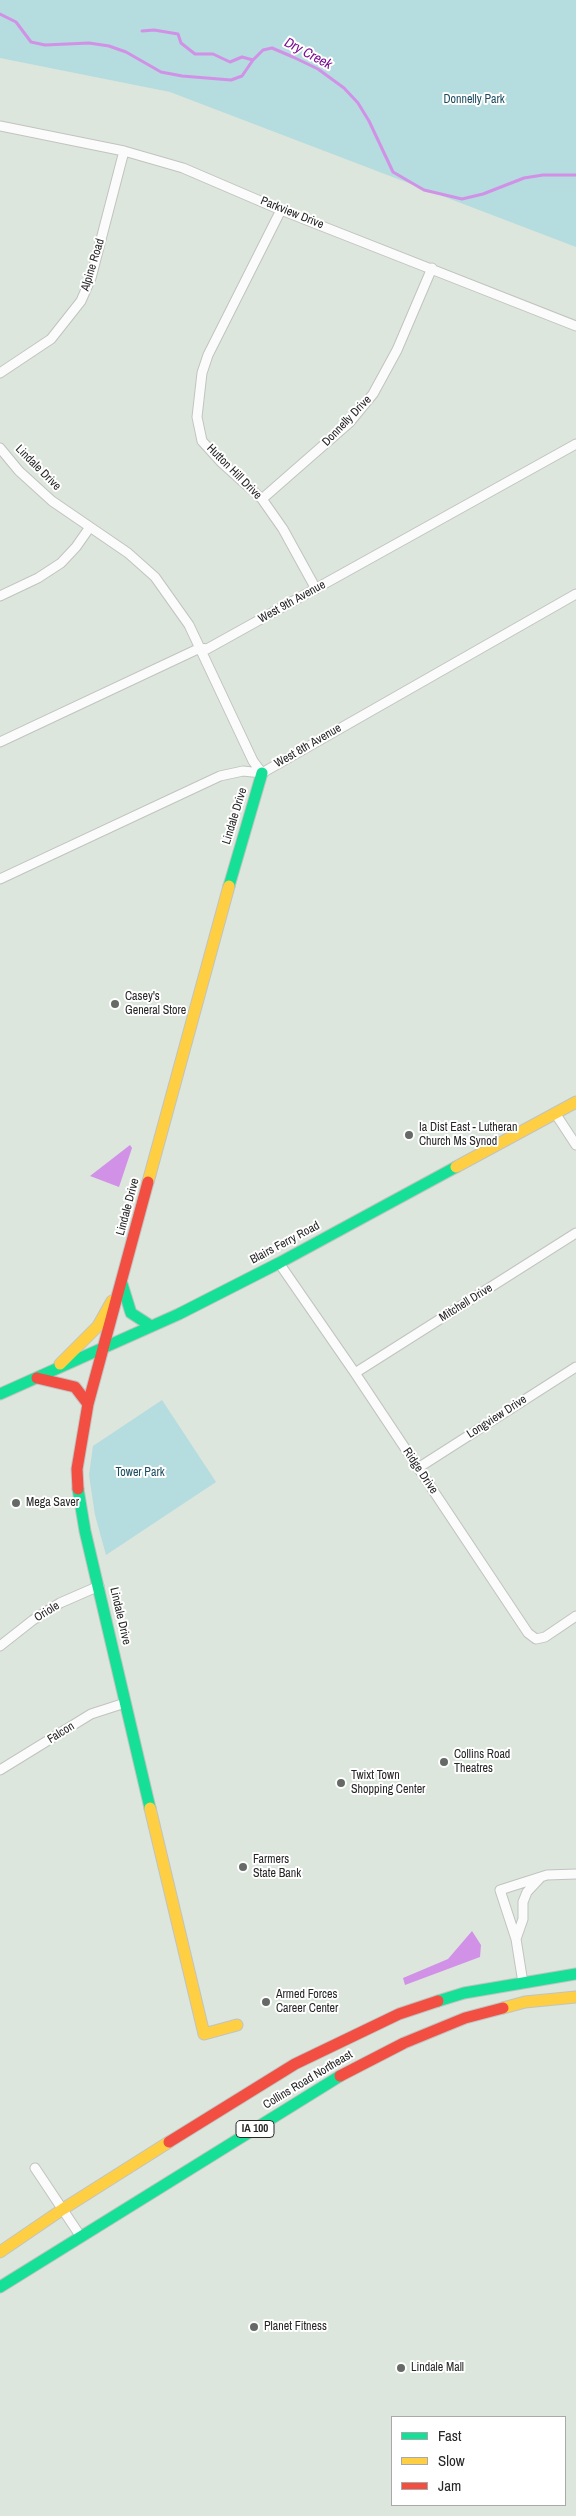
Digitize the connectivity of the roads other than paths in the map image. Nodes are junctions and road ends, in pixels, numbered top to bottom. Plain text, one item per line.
1 (0, 126) edge
2 (124, 151) junction
3 (281, 210) junction
4 (432, 268) junction
5 (576, 326) edge
6 (0, 373) edge
7 (576, 444) edge
8 (0, 448) edge
9 (262, 500) junction
10 (90, 527) junction
11 (316, 589) junction
12 (576, 594) edge
13 (0, 596) edge
14 (200, 648) junction
15 (0, 742) edge
16 (262, 773) junction
17 (0, 878) edge
18 (576, 1102) edge
19 (555, 1113) junction
20 (576, 1144) edge
21 (576, 1233) edge
22 (279, 1263) junction
23 (122, 1284) junction
24 (151, 1326) junction
25 (104, 1348) junction
26 (576, 1367) edge
27 (51, 1372) junction
28 (355, 1373) junction
29 (36, 1378) junction
30 (0, 1394) edge
31 (88, 1404) junction
32 (418, 1468) junction
33 (99, 1586) junction
34 (576, 1616) edge
35 (0, 1646) edge
36 (125, 1703) junction
37 (0, 1770) edge
38 (576, 1874) edge
39 (541, 1877) junction
40 (516, 1939) junction
41 (576, 1974) edge
42 (522, 1983) junction
43 (576, 1997) edge
44 (236, 2025) dead end
45 (35, 2168) dead end
46 (63, 2209) junction
47 (81, 2237) junction
48 (0, 2252) edge
49 (0, 2287) edge

1 - 2 street, Parkview Drive
2 - 3 street, Parkview Drive
2 - 6 street, Alpine Road
3 - 4 street, Parkview Drive
3 - 9 street, Hutton Hill Drive
4 - 5 street, Parkview Drive
4 - 9 street, Donnelly Drive
7 - 11 street, West 9th Avenue
8 - 10 street, Lindale Drive
9 - 11 street, Hutton Hill Drive
10 - 13 street
10 - 14 street, Lindale Drive
11 - 14 street, West 9th Avenue
12 - 16 street, West 8th Avenue
14 - 15 street, West 9th Avenue
14 - 16 street, Lindale Drive
16 - 17 street, West 8th Avenue
16 - 23 main road, Lindale Drive
18 - 19 main road, Blairs Ferry Road
19 - 20 street
19 - 22 main road, Blairs Ferry Road
21 - 28 street, Mitchell Drive
22 - 24 main road, Blairs Ferry Road
22 - 28 street, Ridge Drive
23 - 24 main road
23 - 25 main road, Lindale Drive
23 - 27 main road
24 - 25 main road, Blairs Ferry Road
25 - 27 main road, Blairs Ferry Road
25 - 31 main road, Lindale Drive
26 - 32 street, Longview Drive
27 - 29 main road, Blairs Ferry Road
28 - 32 street, Ridge Drive
29 - 30 main road, Blairs Ferry Road
29 - 31 main road
31 - 33 main road, Lindale Drive
32 - 34 street, Ridge Drive
33 - 35 street, Oriole
33 - 36 main road, Lindale Drive
36 - 37 street, Falcon
36 - 44 main road, Lindale Drive
38 - 39 street
39 - 40 street
39 - 40 street
40 - 42 street
41 - 42 main road, Collins Road Northeast / IA 100
42 - 46 main road, Collins Road Northeast / IA 100
43 - 47 main road, Collins Road Northeast / IA 100
45 - 46 street
46 - 47 street
46 - 48 main road, Collins Road Northeast / IA 100
47 - 49 main road, Collins Road Northeast / IA 100

